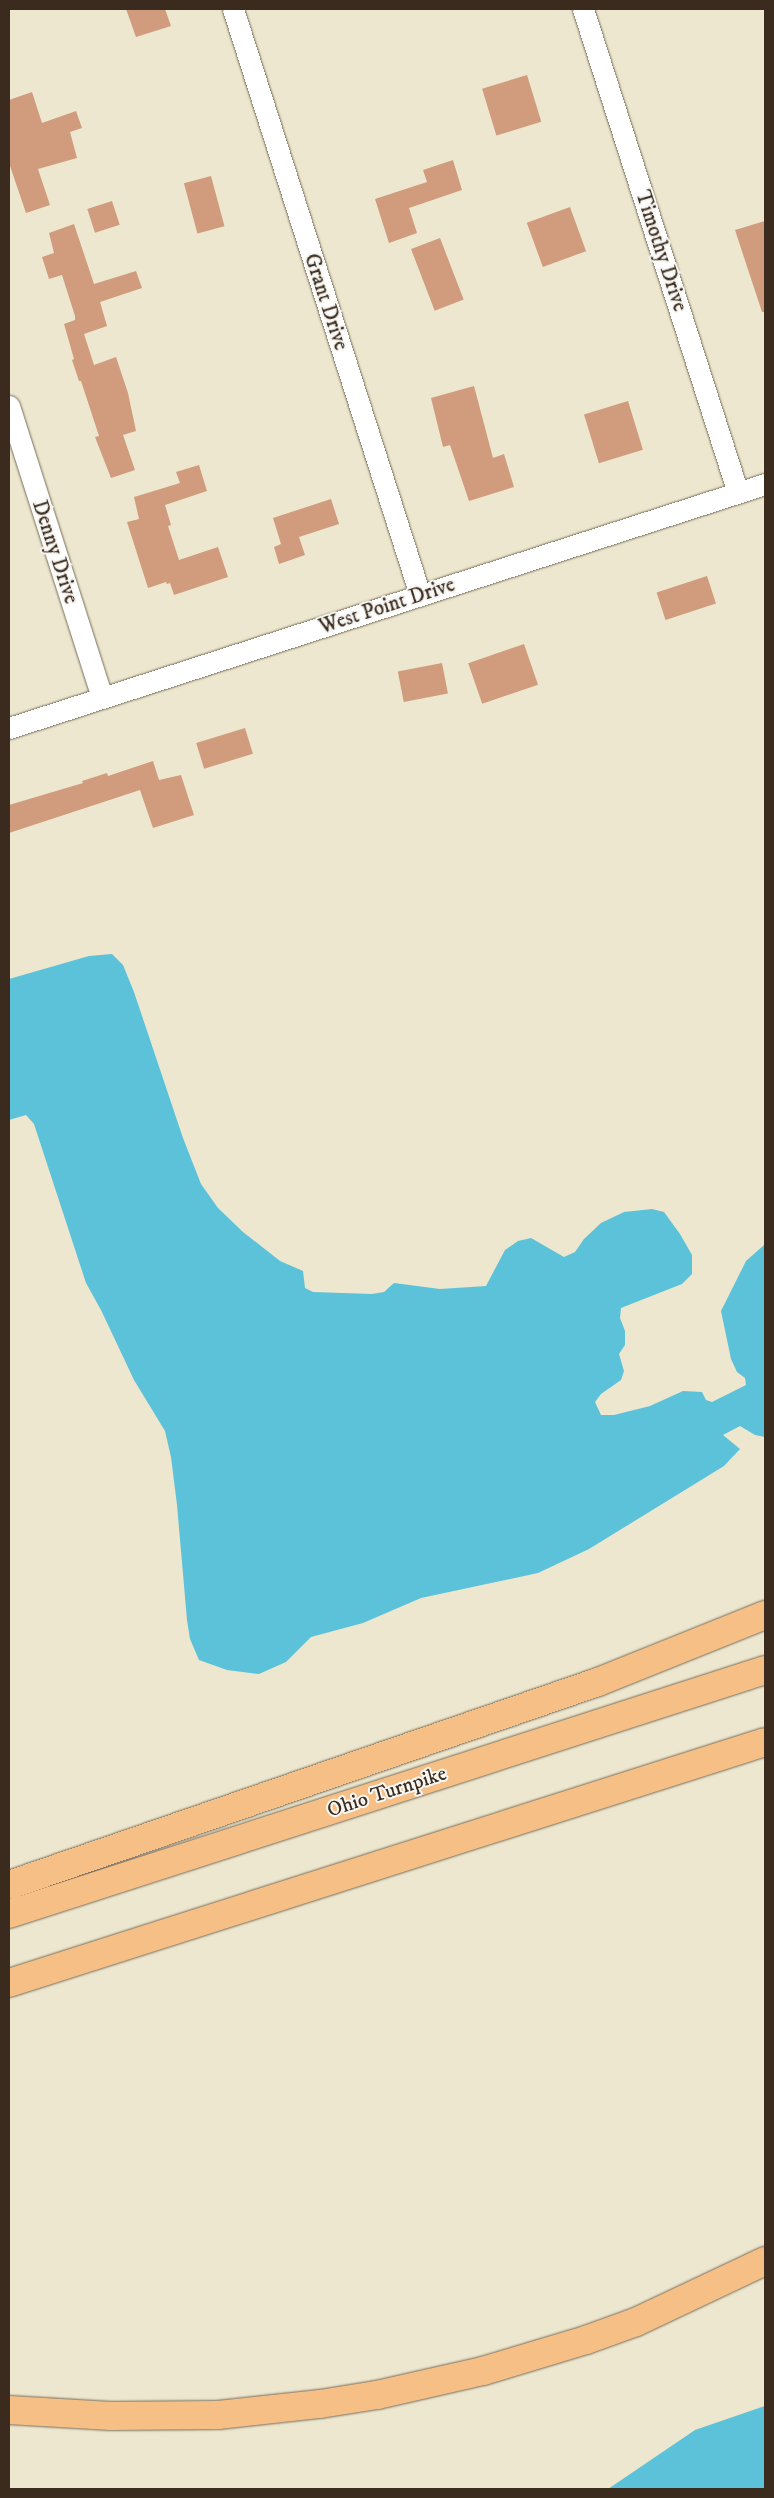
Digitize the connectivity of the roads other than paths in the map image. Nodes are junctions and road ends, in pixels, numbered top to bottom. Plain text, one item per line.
1 (233, 9) edge
2 (583, 9) edge
3 (9, 406) edge
4 (765, 484) edge
5 (738, 492) junction
6 (420, 595) junction
7 (102, 698) junction
8 (9, 728) edge
9 (765, 1615) edge
10 (765, 1670) edge
11 (765, 1742) edge
12 (9, 1885) edge
13 (9, 1914) edge
14 (9, 1983) edge
15 (765, 2262) edge
16 (9, 2410) edge

1 - 6 street, Grant Drive
2 - 5 street, Timothy Drive
3 - 7 street, Denny Drive
4 - 5 street, West Point Drive
5 - 6 street, West Point Drive
6 - 7 street, West Point Drive
7 - 8 street, West Point Drive
9 - 12 highway
10 - 13 highway, Ohio Turnpike
11 - 14 highway
15 - 16 highway

